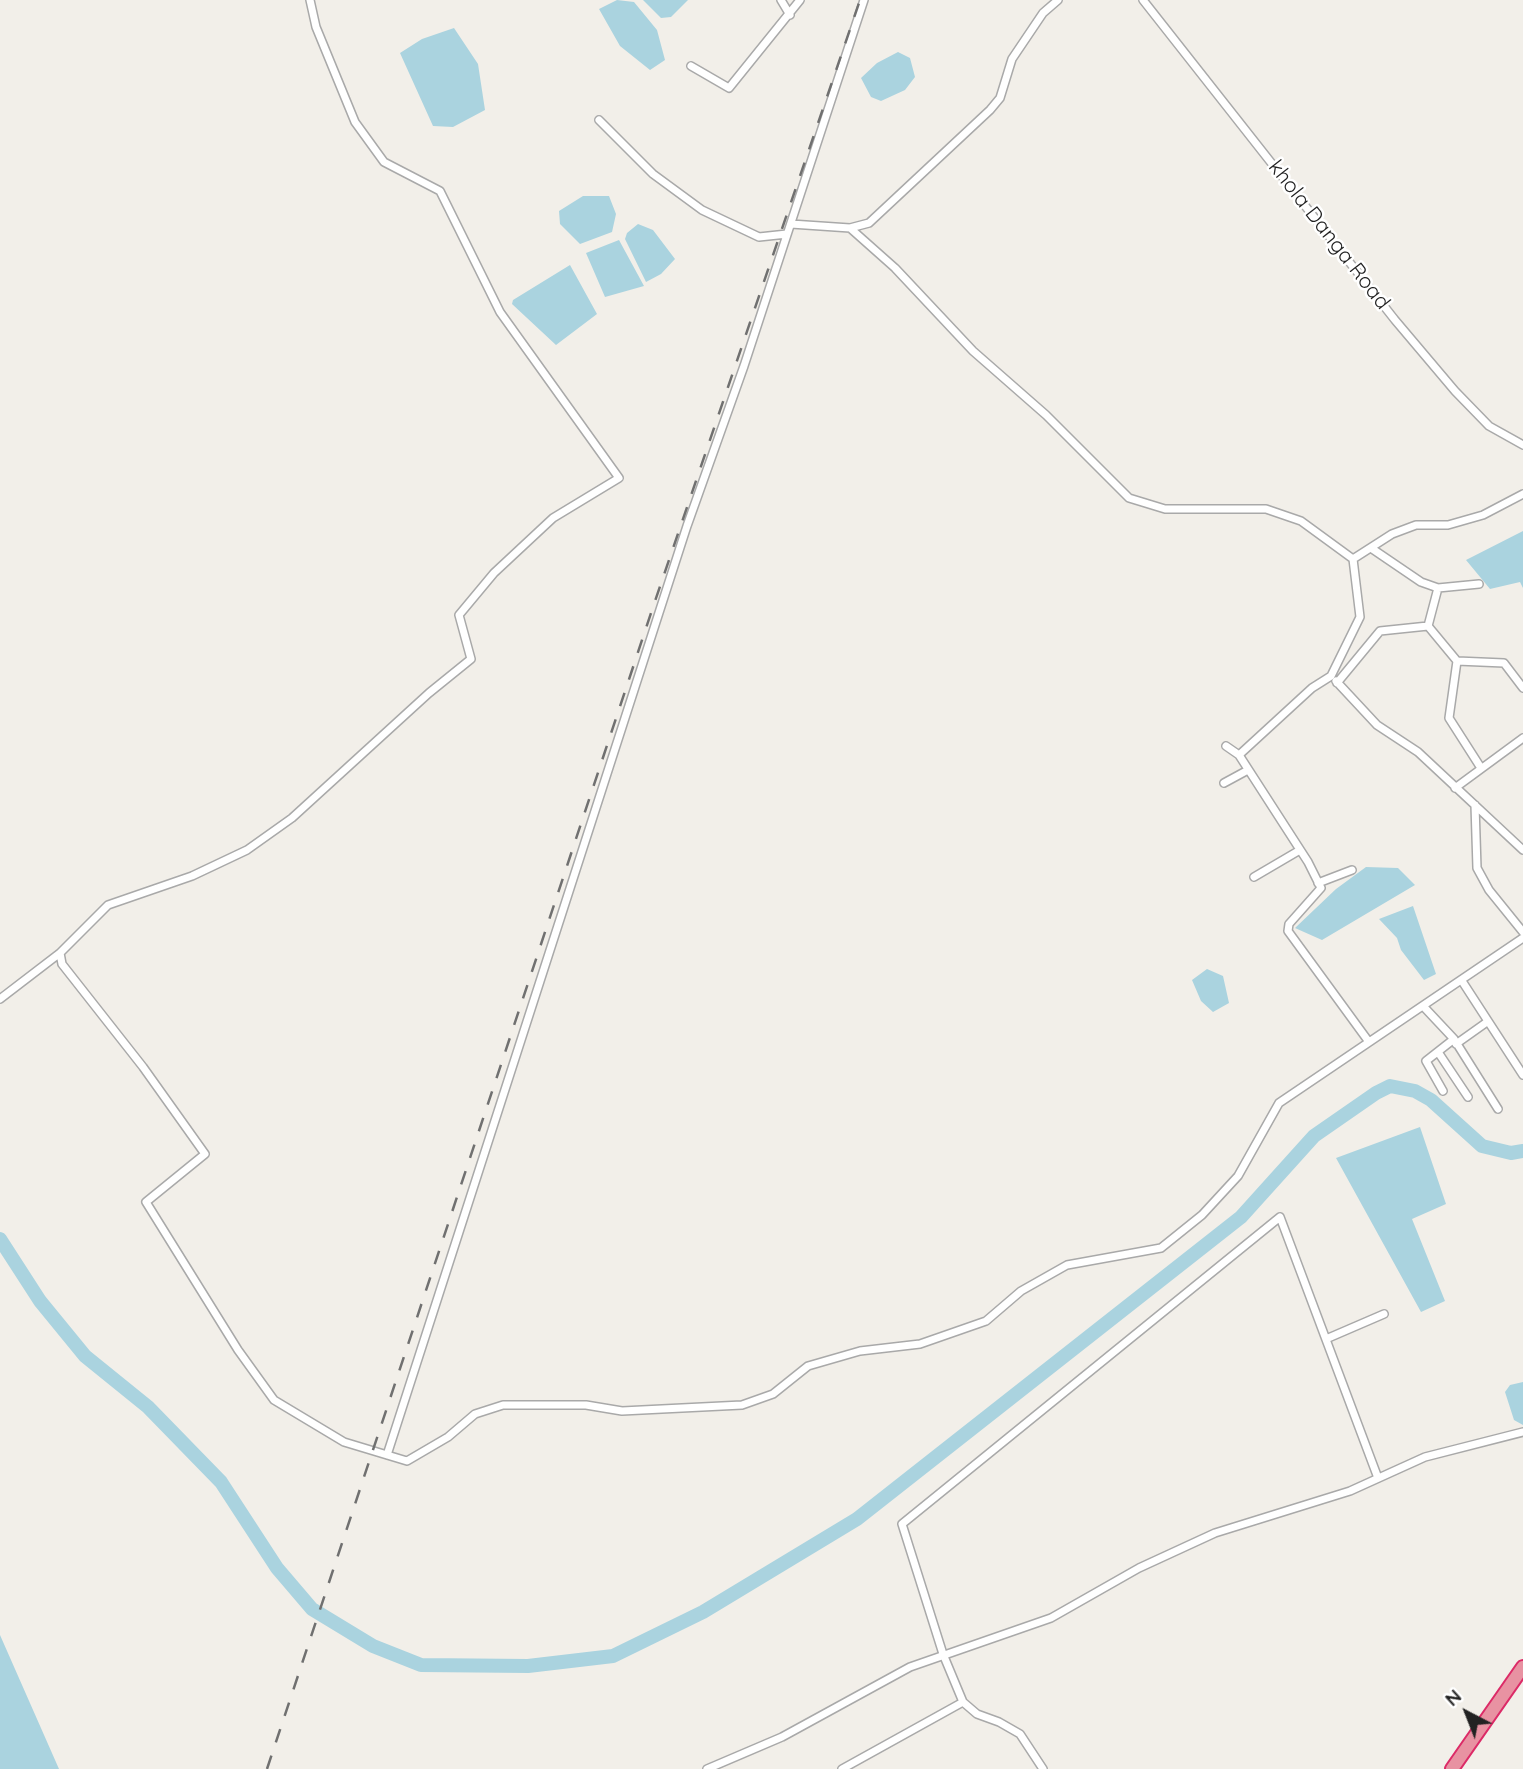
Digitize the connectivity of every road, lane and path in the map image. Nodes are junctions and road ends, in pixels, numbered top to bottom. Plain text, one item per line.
1 (310, 0) edge
2 (781, 0) edge
3 (800, 0) edge
4 (864, 0) edge
5 (1058, 0) edge
6 (1143, 0) edge
7 (790, 15) junction
8 (691, 66) dead end
9 (599, 120) dead end
10 (791, 224) junction
11 (850, 228) junction
12 (787, 234) junction
13 (1523, 445) edge
14 (1523, 494) edge
15 (1371, 548) junction
16 (1353, 559) junction
17 (1479, 584) dead end
18 (1438, 588) junction
19 (1428, 626) junction
20 (1457, 661) junction
21 (1331, 676) junction
22 (1337, 683) junction
23 (1523, 688) edge
24 (1523, 738) edge
25 (1226, 746) dead end
26 (1239, 755) junction
27 (1480, 768) junction
28 (1248, 770) junction
29 (1224, 783) dead end
30 (1455, 788) junction
31 (1475, 805) junction
32 (1300, 850) junction
33 (1523, 850) edge
34 (1352, 870) dead end
35 (1254, 877) dead end
36 (1318, 883) junction
37 (1523, 932) edge
38 (1523, 938) edge
39 (60, 953) junction
40 (1462, 981) junction
41 (0, 999) edge
42 (1423, 1006) junction
43 (1487, 1022) junction
44 (1455, 1041) junction
45 (1369, 1042) junction
46 (1438, 1052) junction
47 (1523, 1075) edge
48 (1443, 1091) dead end
49 (1468, 1097) dead end
50 (1498, 1110) dead end
51 (1384, 1314) dead end
52 (1326, 1339) junction
53 (1523, 1432) edge
54 (387, 1455) junction
55 (1378, 1478) junction
56 (943, 1654) junction
57 (1523, 1667) edge
58 (962, 1702) junction
59 (707, 1769) edge
60 (842, 1769) edge
61 (1043, 1769) edge
62 (1451, 1769) edge

1 - 39 street
2 - 7 street
3 - 7 street
4 - 10 street
5 - 11 street
6 - 13 street, khola Danga Road
7 - 8 street
9 - 12 street
10 - 11 street
10 - 12 street
11 - 16 street
12 - 54 street
14 - 15 street
15 - 16 street
15 - 18 street
16 - 21 street
17 - 18 street
18 - 19 street
19 - 20 street
19 - 22 street
20 - 23 street
20 - 27 street
21 - 22 street
21 - 26 street
22 - 30 street
24 - 27 street
25 - 26 street
26 - 28 street
27 - 30 street
28 - 29 street
28 - 32 street
30 - 31 street
31 - 33 street
31 - 37 street
32 - 35 street
32 - 36 street
34 - 36 street
36 - 45 street
38 - 40 street
39 - 41 street
39 - 54 street
40 - 42 street
40 - 43 street
42 - 44 street
42 - 45 street
43 - 44 street
43 - 47 street
44 - 46 street
44 - 50 street
45 - 54 street
46 - 48 street
46 - 49 street
51 - 52 street
52 - 55 street
52 - 56 street
53 - 55 street
55 - 56 street
56 - 58 street
56 - 59 street
57 - 62 highway
58 - 60 street
58 - 61 street

